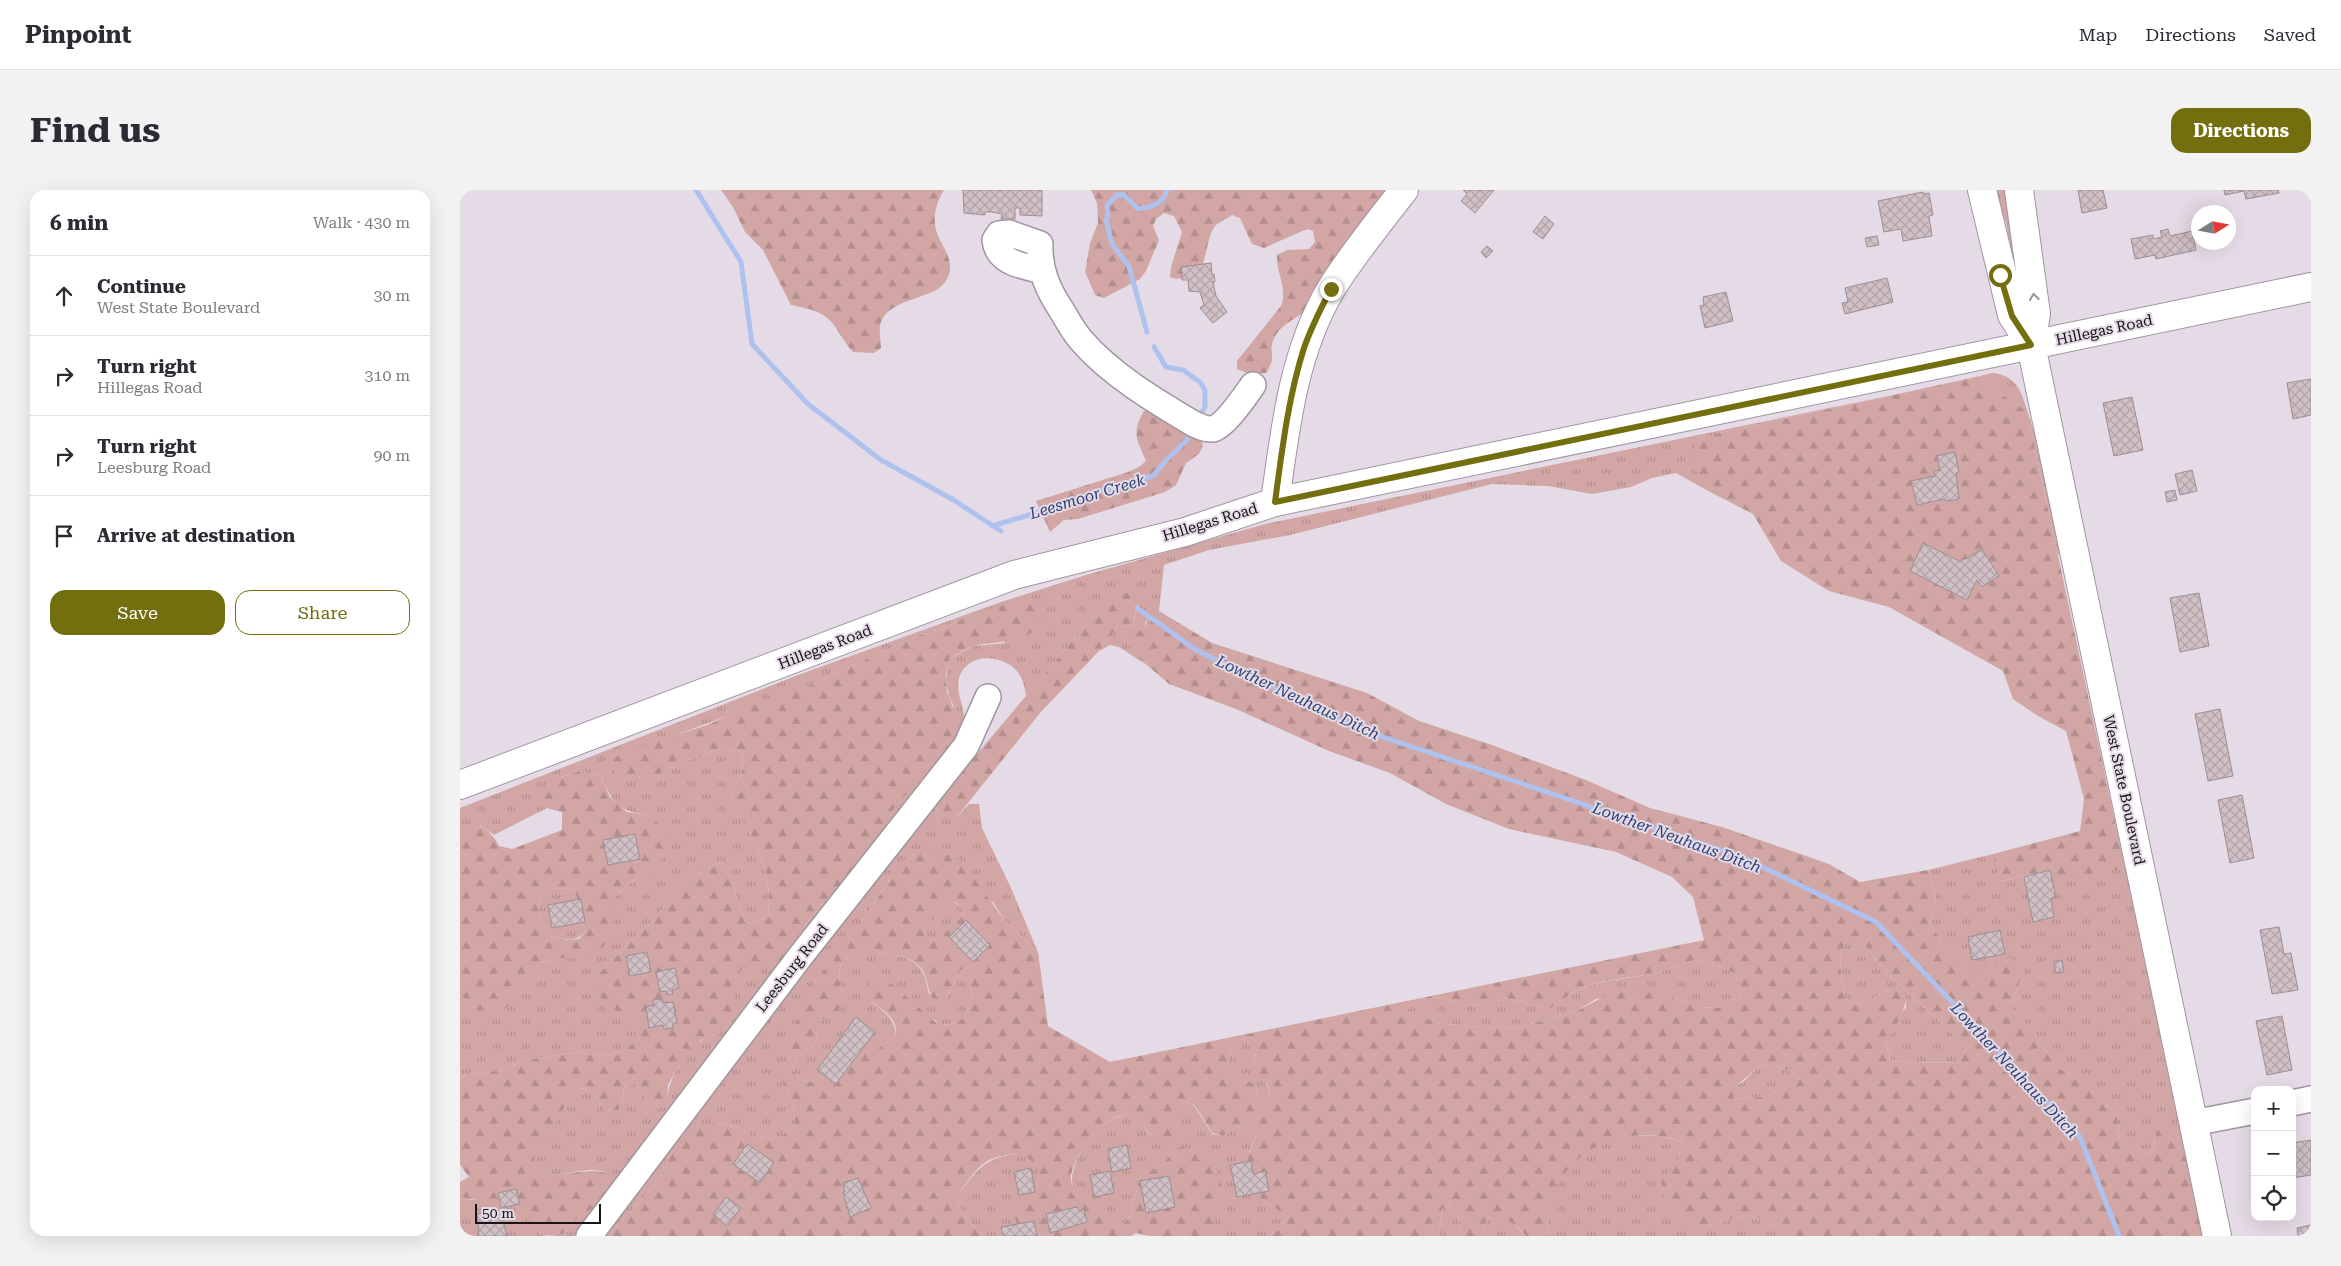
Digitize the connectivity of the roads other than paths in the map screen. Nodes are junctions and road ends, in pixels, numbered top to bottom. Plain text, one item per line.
1 (1404, 190) edge
2 (1982, 190) edge
3 (2019, 190) edge
4 (1035, 269) dead end
5 (2311, 287) edge
6 (2031, 345) junction
7 (1253, 385) dead end
8 (1275, 502) junction
9 (988, 697) dead end
10 (460, 785) edge
11 (2311, 1099) edge
12 (2296, 1102) edge
13 (2251, 1112) edge
14 (2193, 1123) junction
15 (589, 1236) edge
16 (2217, 1236) edge

1 - 8 main road
2 - 6 main road, West State Boulevard
6 -> 3 main road, West State Boulevard
4 - 7 street
5 - 6 main road, Hillegas Road
6 - 8 main road, Hillegas Road
6 - 14 main road, West State Boulevard
8 - 10 main road, Hillegas Road
9 - 15 street, Leesburg Road
11 - 12 street
13 - 14 street
14 - 16 main road, West State Boulevard

